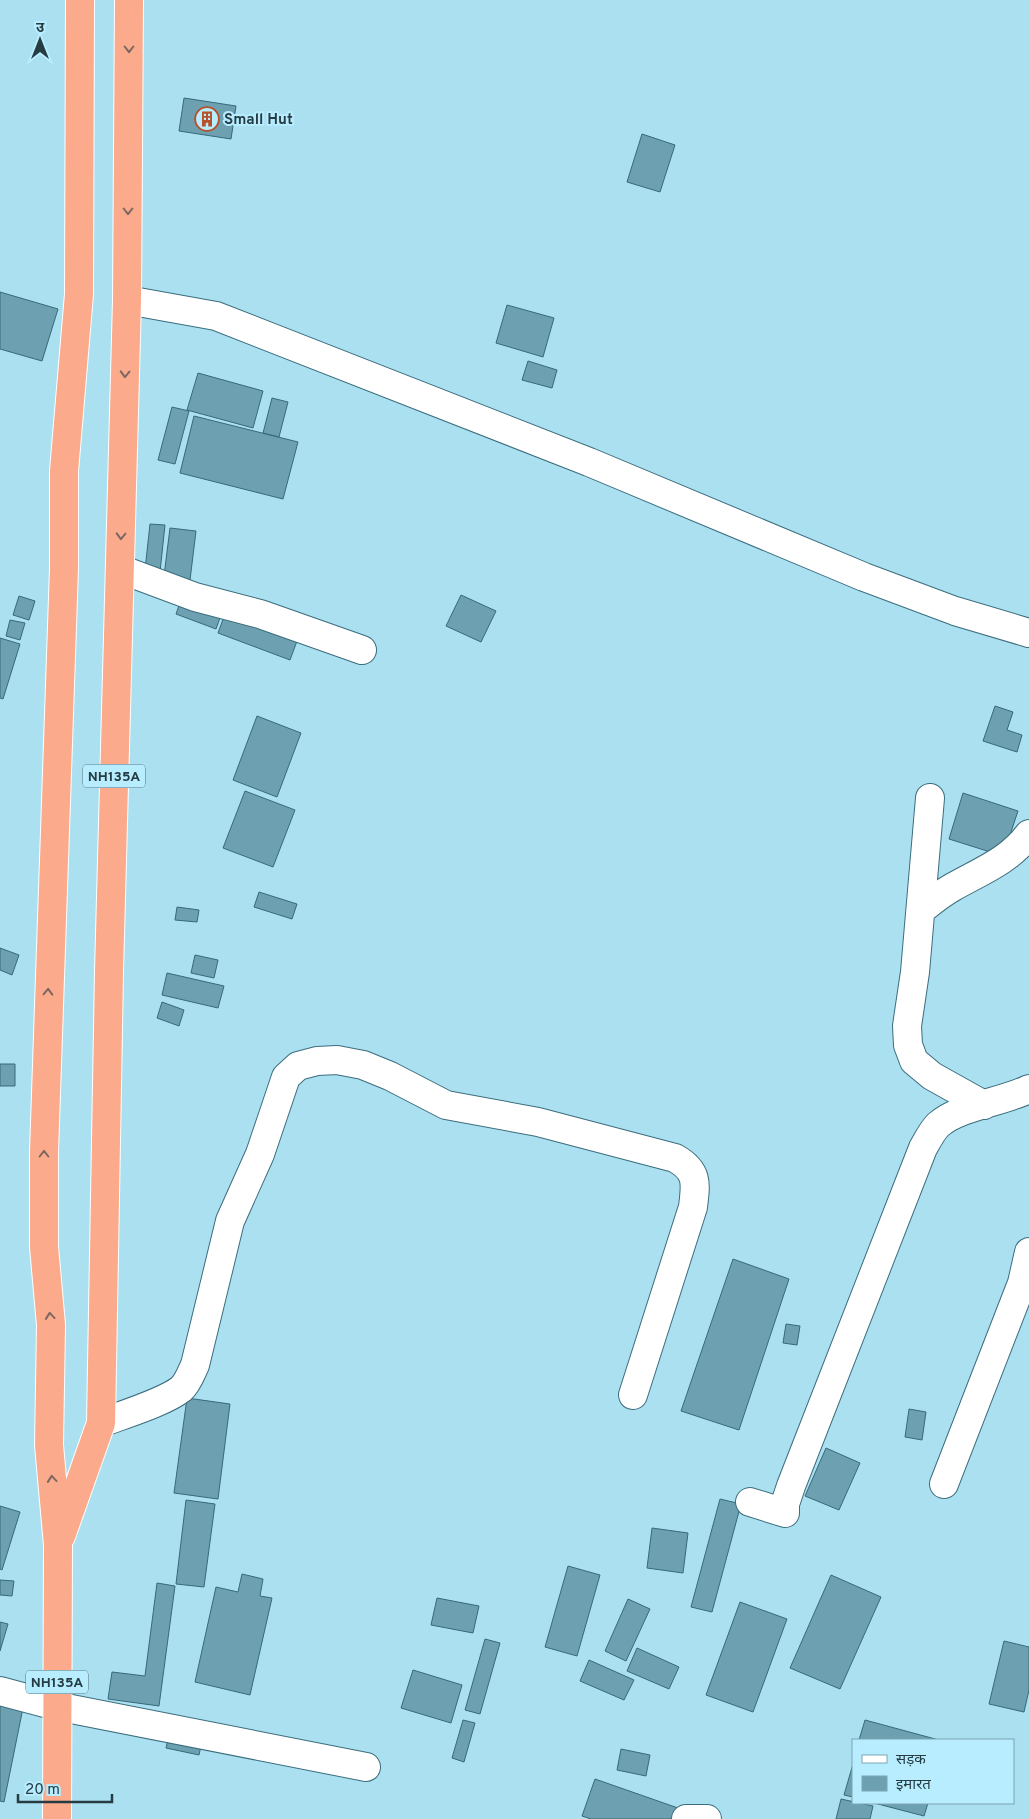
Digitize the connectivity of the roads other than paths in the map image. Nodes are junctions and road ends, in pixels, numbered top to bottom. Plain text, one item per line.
1 (80, 0) edge
2 (129, 0) edge
3 (128, 300) junction
4 (120, 569) junction
5 (1029, 633) edge
6 (362, 650) dead end
7 (930, 798) dead end
8 (1029, 834) edge
9 (921, 910) junction
10 (1029, 1089) edge
11 (984, 1105) junction
12 (1029, 1252) edge
13 (634, 1395) dead end
14 (101, 1423) junction
15 (944, 1484) dead end
16 (750, 1502) dead end
17 (58, 1545) junction
18 (0, 1691) edge
19 (56, 1706) junction
20 (366, 1767) dead end
21 (57, 1819) edge
22 (686, 1819) edge
23 (708, 1819) edge

17 -> 1 highway, NH135A
2 -> 3 highway, NH135A
3 -> 4 highway, NH135A
3 - 5 street
4 - 6 street
4 - 14 highway, NH135A
7 - 9 street
8 - 9 street
9 - 11 street
10 - 11 street
11 - 16 street
12 - 15 street
13 - 14 street
14 - 17 highway, NH135A
17 - 19 highway, NH135A
18 - 19 street
19 - 20 street
19 - 21 highway, NH135A
22 - 23 street

